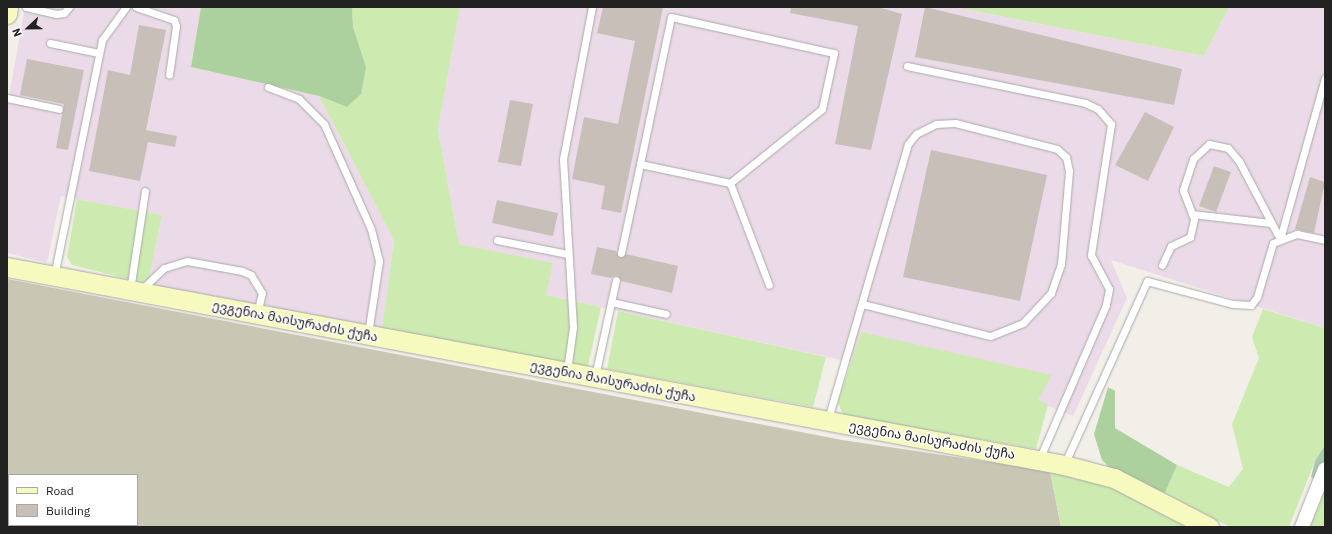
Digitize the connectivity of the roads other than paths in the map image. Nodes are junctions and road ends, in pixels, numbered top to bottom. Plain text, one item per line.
1 (8, 7) edge
2 (26, 7) edge
3 (69, 7) edge
4 (126, 7) edge
5 (136, 7) edge
6 (592, 7) edge
7 (7, 14) edge
8 (50, 43) dead end
9 (100, 53) junction
10 (907, 66) dead end
11 (169, 75) dead end
12 (1325, 78) edge
13 (268, 87) dead end
14 (7, 98) edge
15 (59, 109) dead end
16 (640, 164) junction
17 (730, 183) junction
18 (145, 191) dead end
19 (1192, 214) junction
20 (1270, 223) junction
21 (1280, 238) junction
22 (497, 240) dead end
23 (1325, 240) edge
24 (621, 253) dead end
25 (568, 254) junction
26 (1162, 265) dead end
27 (7, 267) edge
28 (54, 276) junction
29 (616, 280) dead end
30 (769, 286) dead end
31 (134, 291) junction
32 (611, 302) junction
33 (863, 304) junction
34 (666, 314) dead end
35 (257, 315) junction
36 (368, 336) junction
37 (566, 372) junction
38 (594, 378) junction
39 (827, 423) junction
40 (1039, 460) junction
41 (1064, 465) junction
42 (1325, 469) edge
43 (1209, 527) edge
44 (1302, 527) edge

1 - 7 street
2 - 3 lane
4 - 9 lane
5 - 11 lane
6 - 25 lane
8 - 9 lane
9 - 28 lane
10 - 40 lane
12 - 21 lane
13 - 36 lane
14 - 15 lane
16 - 17 lane
16 - 17 lane
16 - 24 lane
17 - 30 lane
18 - 31 lane
19 - 20 lane
19 - 20 lane
19 - 26 lane
20 - 21 lane
21 - 23 lane
21 - 41 lane
22 - 25 lane
25 - 37 lane
27 - 28 street, ევგენია მაისურაძის ქუჩა
28 - 31 street, ევგენია მაისურაძის ქუჩა
29 - 32 lane
31 - 35 street, ევგენია მაისურაძის ქუჩა
31 - 35 lane
32 - 34 lane
32 - 38 lane
33 - 33 lane
33 - 39 lane
35 - 36 street, ევგენია მაისურაძის ქუჩა
36 - 37 street, ევგენია მაისურაძის ქუჩა
37 - 38 street, ევგენია მაისურაძის ქუჩა
38 - 39 street, ევგენია მაისურაძის ქუჩა
39 - 40 street, ევგენია მაისურაძის ქუჩა
40 - 41 street, ევგენია მაისურაძის ქუჩა
41 - 43 street, ევგენია მაისურაძის ქუჩა
42 - 44 street

